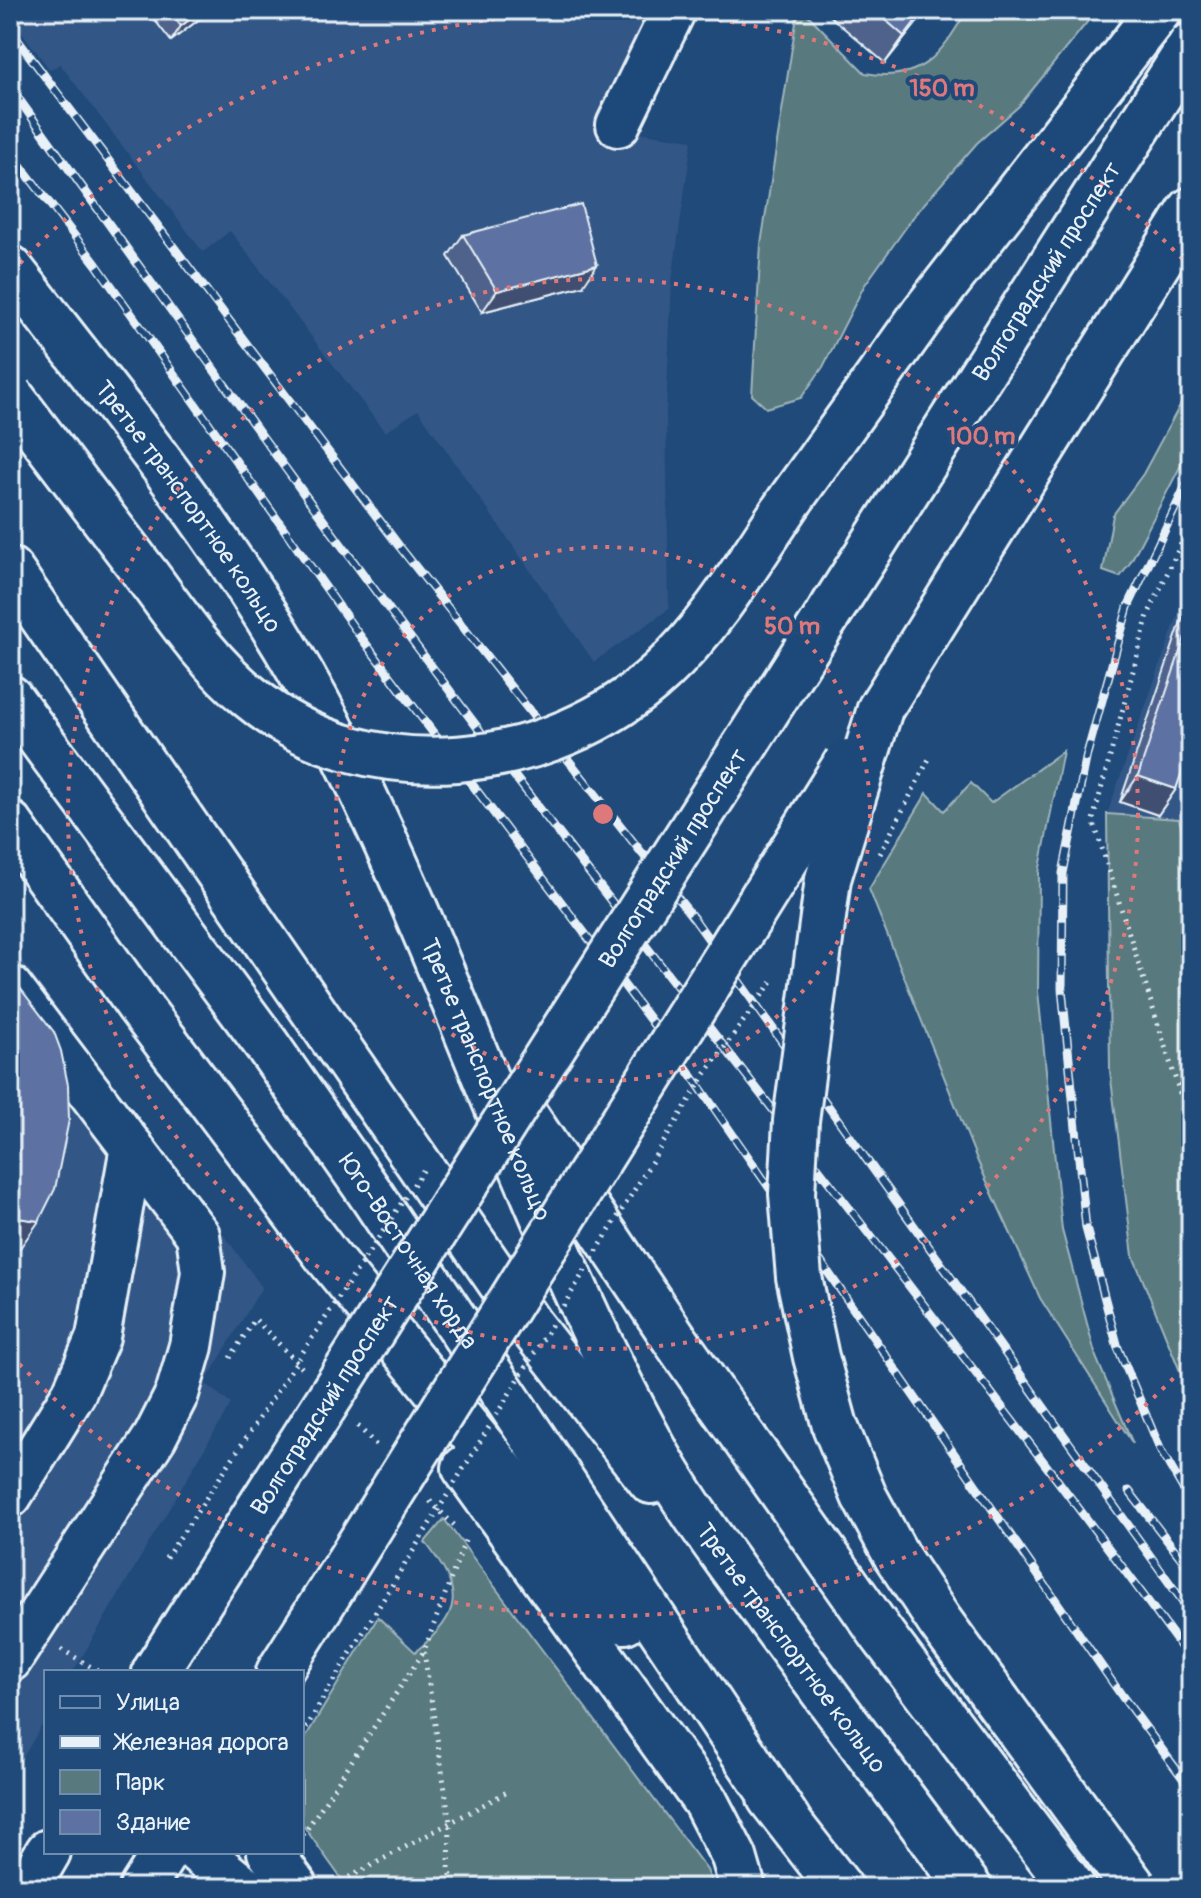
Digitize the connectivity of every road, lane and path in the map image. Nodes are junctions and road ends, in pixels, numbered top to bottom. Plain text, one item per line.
1 (674, 10) edge
2 (1159, 10) edge
3 (1191, 45) edge
4 (618, 125) dead end
5 (1191, 210) edge
6 (10, 268) edge
7 (10, 395) edge
8 (1191, 522) edge
9 (10, 570) edge
10 (10, 698) edge
11 (880, 709) junction
12 (931, 755) dead end
13 (10, 824) edge
14 (383, 839) junction
15 (876, 862) dead end
16 (10, 869) edge
17 (775, 977) dead end
18 (10, 987) edge
19 (139, 1006) junction
20 (1191, 1128) edge
21 (132, 1147) junction
22 (327, 1256) junction
23 (255, 1319) dead end
24 (224, 1367) dead end
25 (10, 1496) edge
26 (197, 1512) dead end
27 (166, 1558) dead end
28 (10, 1660) edge
29 (156, 1670) edge
30 (280, 1670) edge
31 (808, 1671) junction
32 (304, 1732) edge
33 (507, 1792) dead end
34 (788, 1820) junction
35 (450, 1823) junction
36 (304, 1834) edge
37 (47, 1854) edge
38 (164, 1854) edge
39 (201, 1854) edge
40 (273, 1854) edge
41 (315, 1887) edge
42 (27, 1888) edge
43 (142, 1888) edge
44 (243, 1888) edge
45 (455, 1888) edge
46 (743, 1888) edge
47 (840, 1888) edge
48 (969, 1888) edge
49 (1073, 1888) edge
50 (1134, 1888) edge

1 - 4 lane
2 - 7 main road, bridge
3 - 29 main road, Волгоградский проспект, bridge
5 - 11 main road
6 - 14 main road, Третье транспортное кольцо
8 - 20 path
9 - 31 main road
10 - 34 main road, Юго-Восточная хорда
11 - 30 main road, bridge
11 - 50 main road, bridge
12 - 15 path
13 - 19 main road
14 - 31 main road, Третье транспортное кольцо
14 - 49 main road
16 - 19 main road
17 - 32 path, bridge
18 - 21 lane
19 - 22 main road
21 - 25 lane
21 - 28 lane
22 - 34 main road
22 - 46 main road
23 - 24 path
26 - 27 path
31 - 48 main road, Третье транспортное кольцо
33 - 35 path
34 - 47 main road
35 - 36 path
35 - 41 path
35 - 45 path
37 - 42 main road
38 - 43 main road
39 - 44 main road
40 - 41 main road

